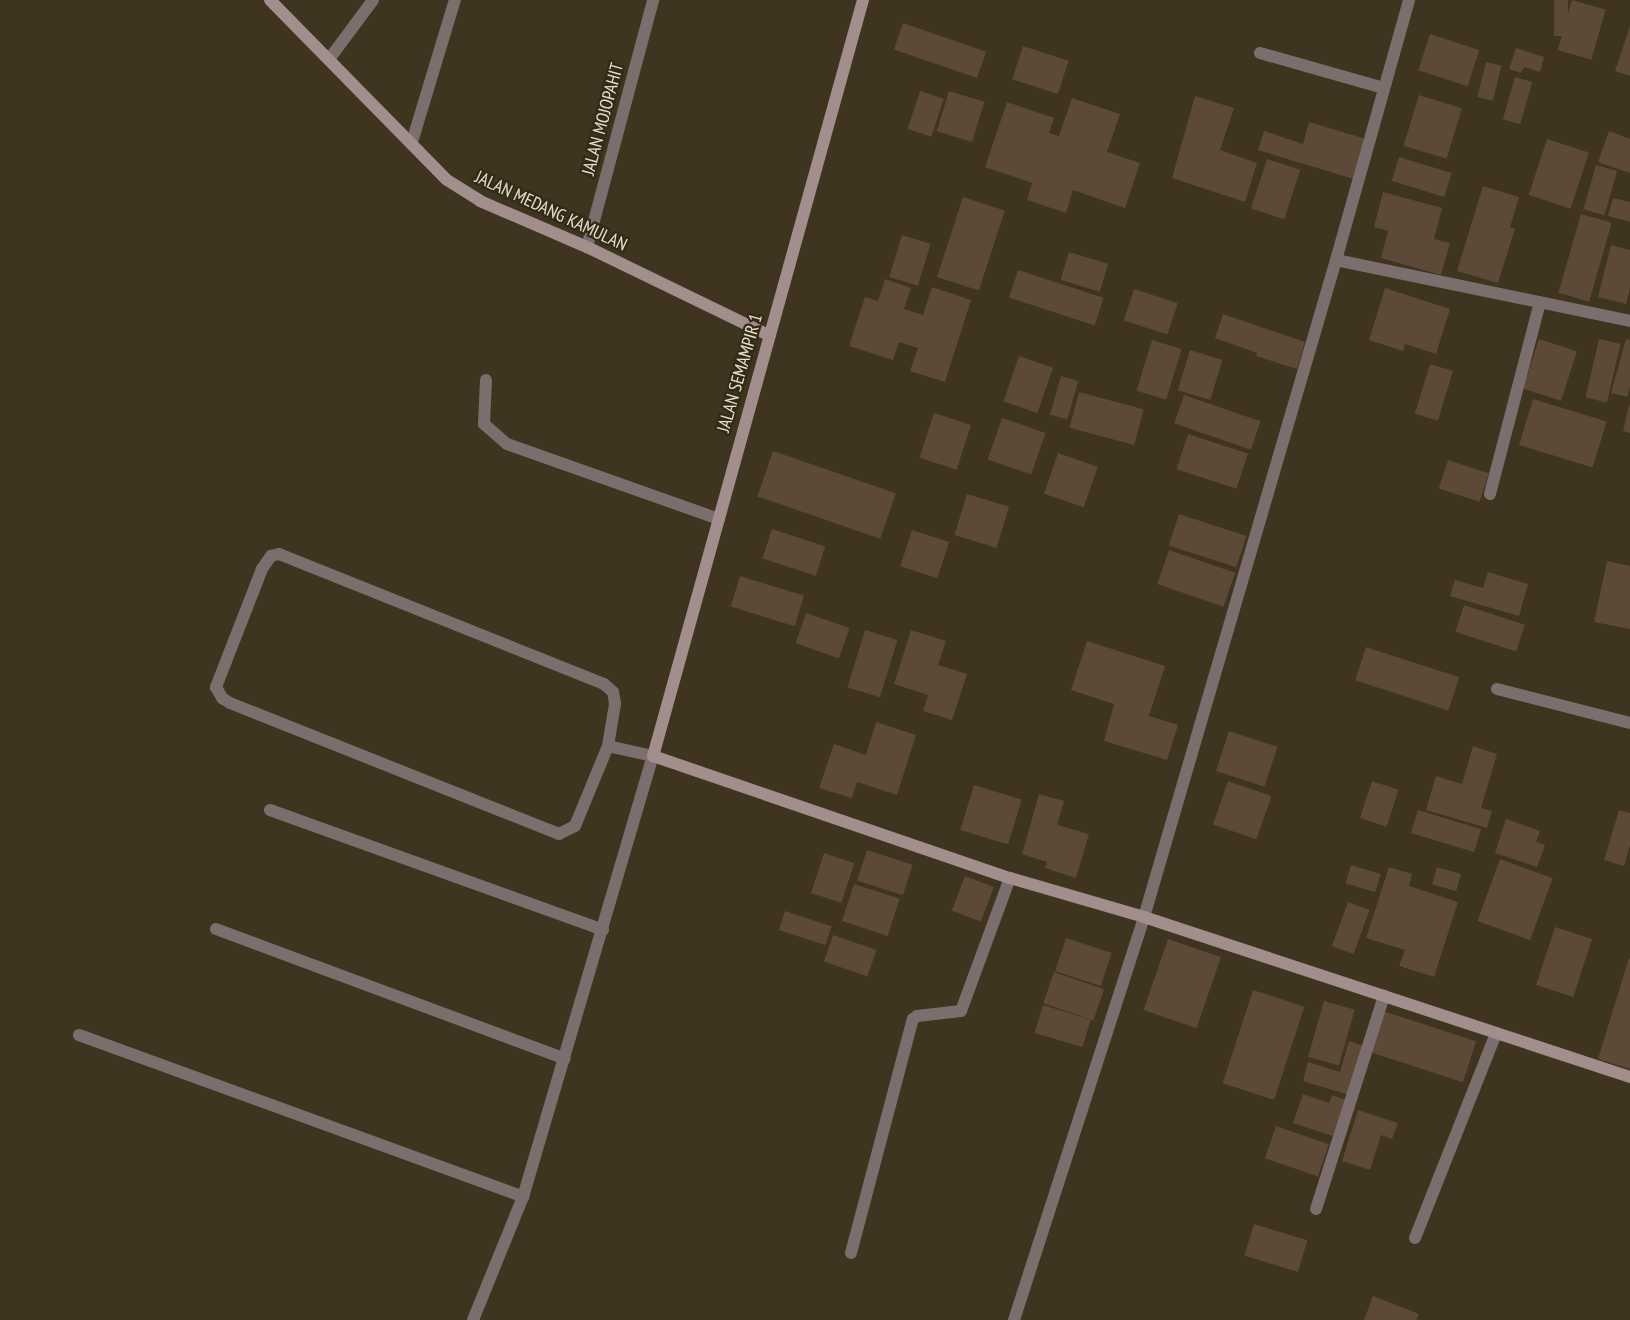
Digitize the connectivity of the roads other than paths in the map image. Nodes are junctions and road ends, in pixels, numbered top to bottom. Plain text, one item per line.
1 (270, 0) edge
2 (373, 0) edge
3 (455, 0) edge
4 (653, 0) edge
5 (863, 0) edge
6 (1409, 0) edge
7 (1260, 53) dead end
8 (330, 58) junction
9 (1384, 88) junction
10 (412, 142) junction
11 (587, 247) junction
12 (1336, 260) junction
13 (1540, 302) junction
14 (1630, 321) edge
15 (770, 336) junction
16 (486, 380) dead end
17 (1490, 494) dead end
18 (719, 519) junction
19 (1497, 689) dead end
20 (1630, 723) edge
21 (608, 747) junction
22 (653, 756) junction
23 (270, 810) dead end
24 (1010, 878) junction
25 (1144, 917) junction
26 (216, 929) dead end
27 (603, 930) junction
28 (1384, 996) junction
29 (1496, 1033) junction
30 (79, 1035) dead end
31 (565, 1059) junction
32 (1630, 1077) edge
33 (523, 1197) junction
34 (1316, 1209) dead end
35 (1415, 1238) dead end
36 (852, 1253) dead end
37 (473, 1320) edge
38 (1014, 1320) edge

1 - 8 street, JALAN MEDANG KAMULAN
2 - 8 street
3 - 10 street
4 - 11 street, JALAN MOJOPAHIT
5 - 15 street, JALAN SEMAMPIR 1
6 - 9 street
7 - 9 street
8 - 10 street, JALAN MEDANG KAMULAN
9 - 12 street
10 - 11 street, JALAN MEDANG KAMULAN
11 - 15 street, JALAN MEDANG KAMULAN
12 - 13 street
12 - 25 street
13 - 14 street
13 - 17 street
15 - 18 street, JALAN SEMAMPIR 1
16 - 18 street
18 - 22 street, JALAN SEMAMPIR 1
19 - 20 street
21 - 21 street
21 - 22 street
22 - 24 street
22 - 27 street
23 - 27 street
24 - 25 street
24 - 36 street
25 - 28 street
25 - 38 street
26 - 31 street
27 - 31 street
28 - 29 street
28 - 34 street
29 - 32 street
29 - 35 street
30 - 33 street
31 - 33 street
33 - 37 street

